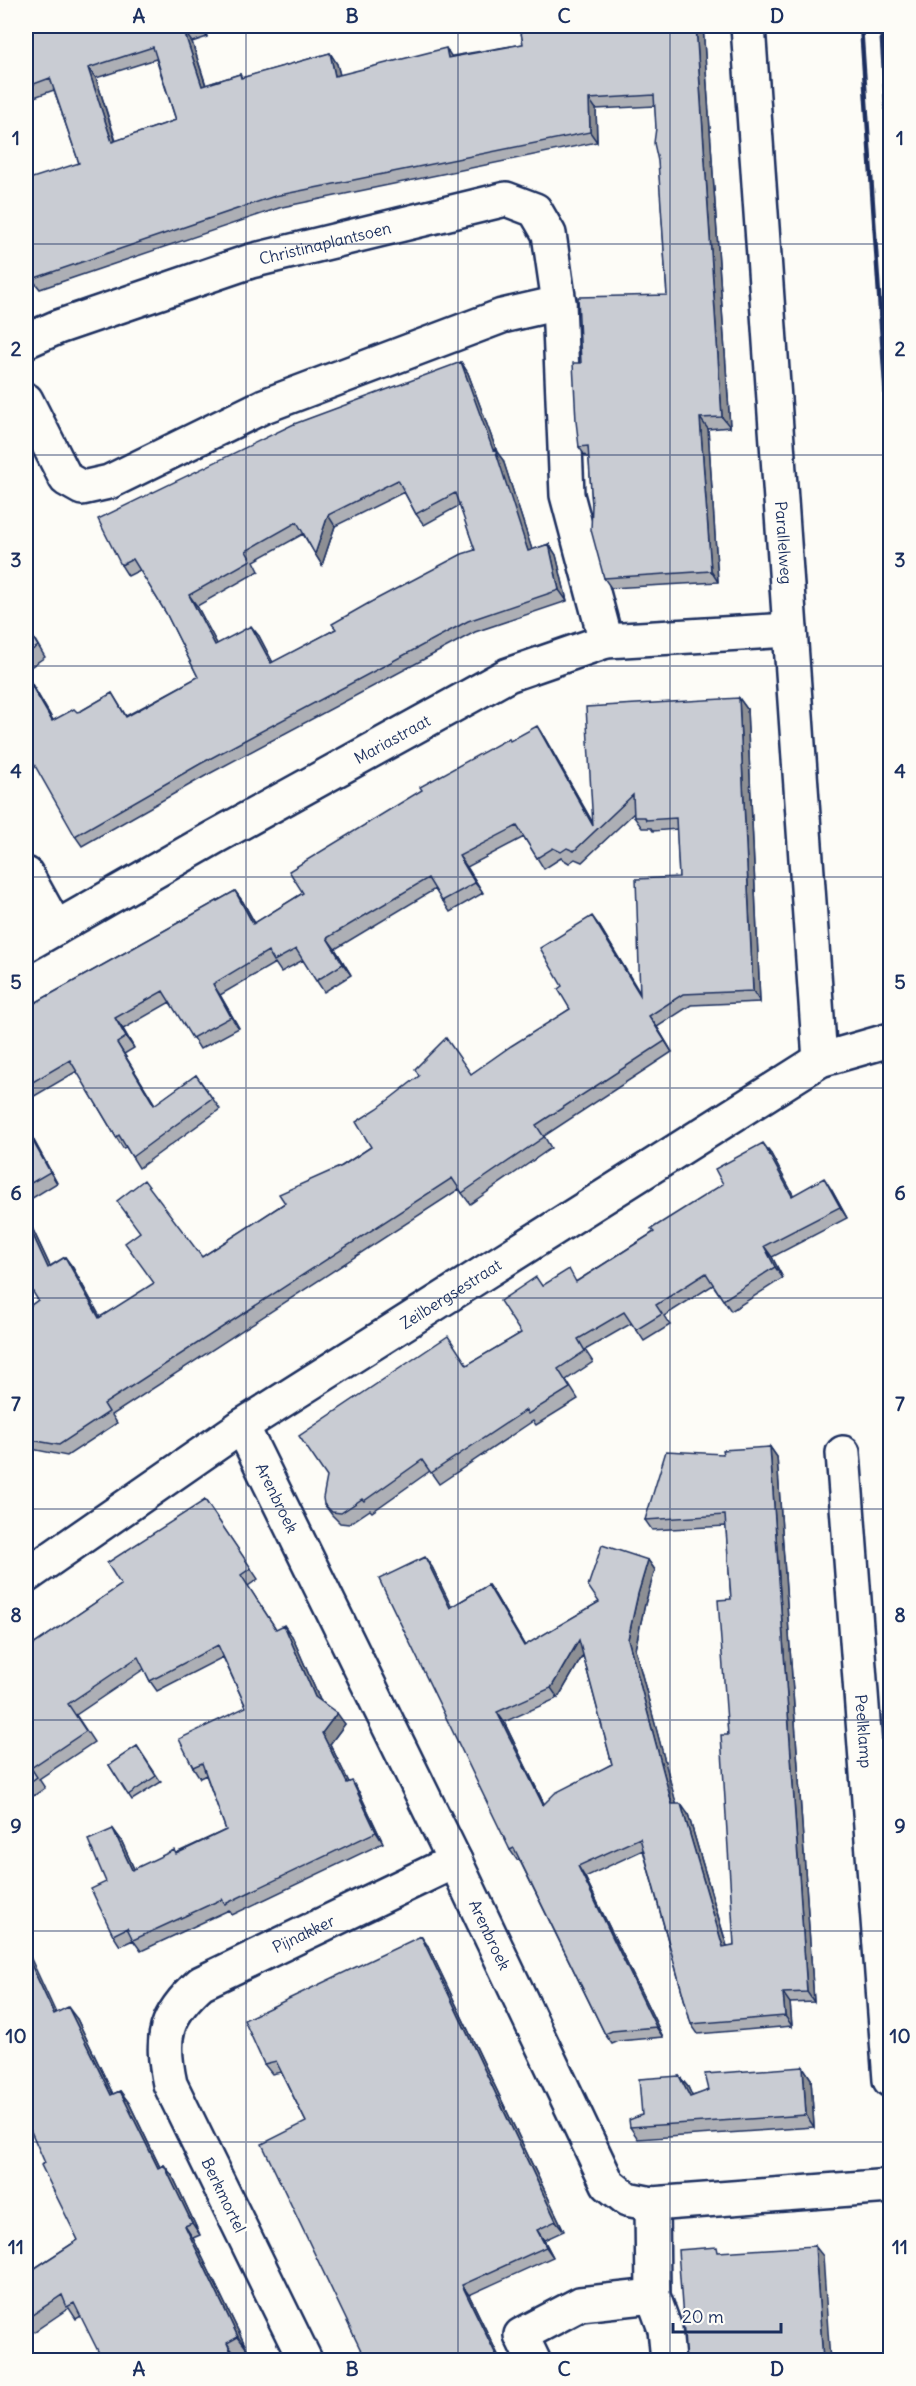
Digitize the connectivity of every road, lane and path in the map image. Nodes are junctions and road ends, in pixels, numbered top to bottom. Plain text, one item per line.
1 (748, 26) edge
2 (559, 303) junction
3 (26, 341) edge
4 (26, 400) edge
5 (790, 630) junction
6 (606, 641) junction
7 (26, 874) edge
8 (56, 928) junction
9 (26, 945) edge
10 (891, 1040) edge
11 (820, 1060) junction
12 (242, 1426) junction
13 (843, 1453) dead end
14 (27, 1571) edge
15 (455, 1861) junction
16 (168, 2024) joint
17 (891, 2080) edge
18 (891, 2186) edge
19 (652, 2205) junction
20 (653, 2296) junction
21 (305, 2361) edge
22 (532, 2361) edge
23 (668, 2361) edge

1 - 5 street, Parallelweg
2 - 3 street, Christinaplantsoen
2 - 4 street
2 - 6 street, Christinaplantsoen
5 - 6 street, Mariastraat
5 - 11 street, Parallelweg
6 - 8 street, Mariastraat
7 - 8 street
8 - 9 street, Mariastraat
10 - 11 street, Zeilbergsestraat
11 - 12 street, Zeilbergsestraat
12 - 14 street, Zeilbergsestraat
12 - 15 street, Arenbroek
13 - 17 street, Peelklamp
15 - 16 street, Pijnakker
15 - 19 street, Arenbroek
16 - 21 street, Berkmortel
18 - 19 street, Arenbroek
19 - 20 street
20 - 22 street
20 - 23 street

